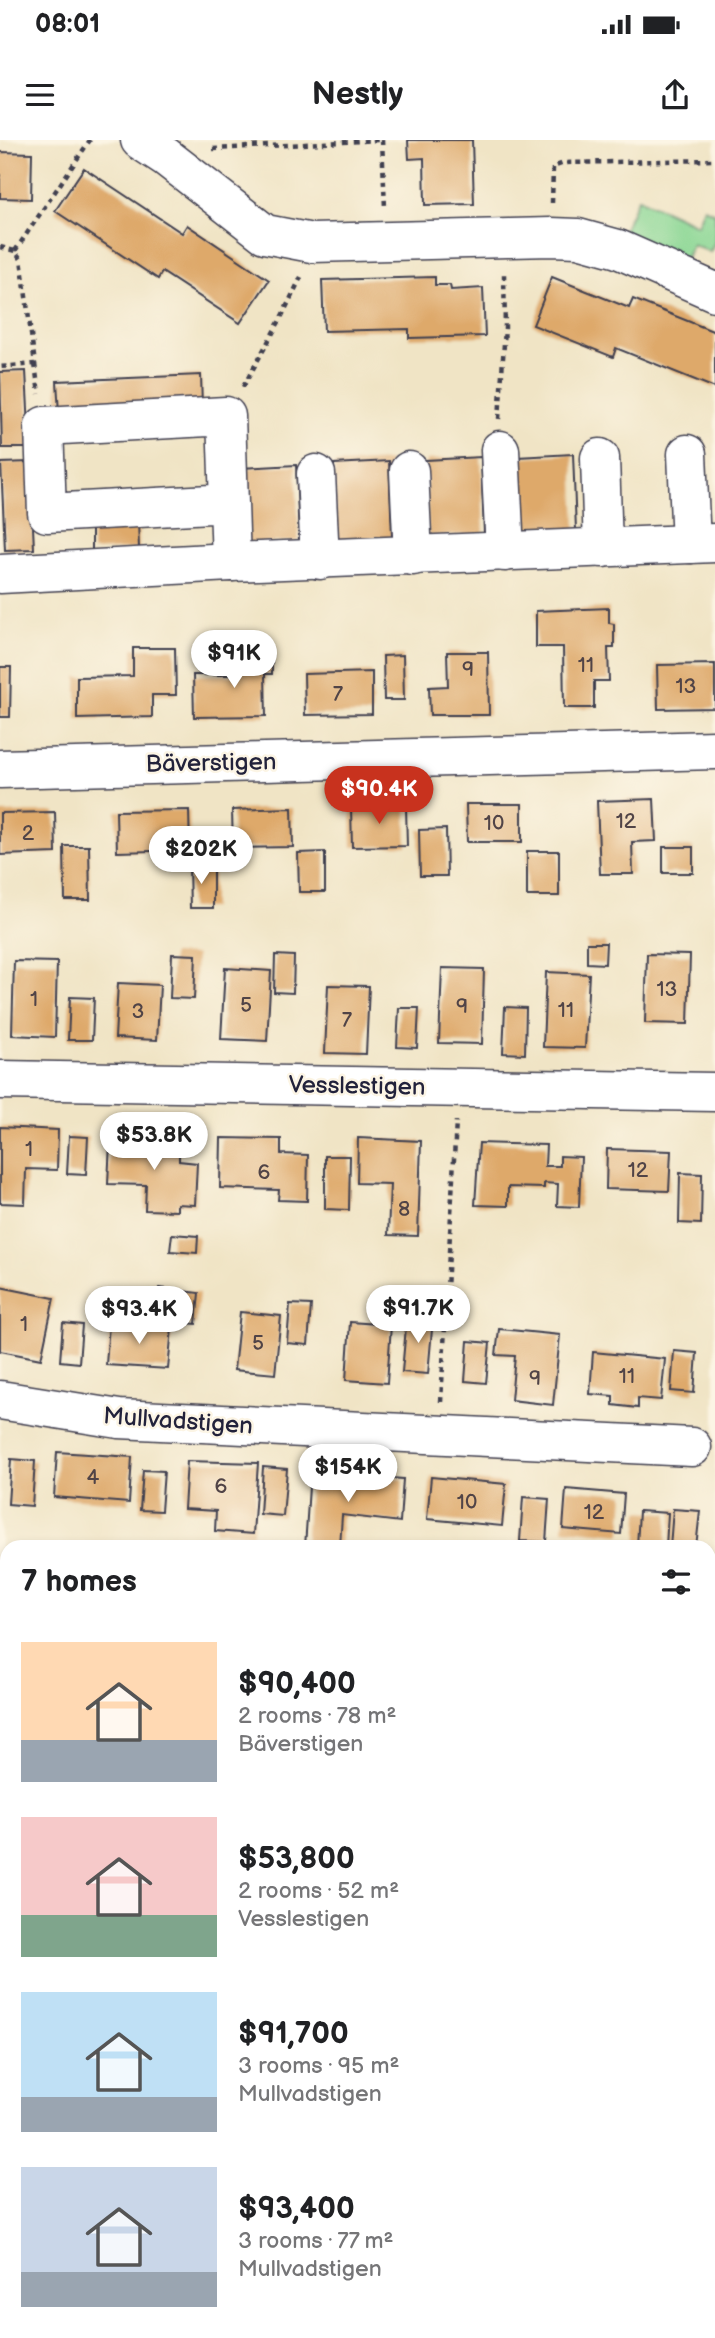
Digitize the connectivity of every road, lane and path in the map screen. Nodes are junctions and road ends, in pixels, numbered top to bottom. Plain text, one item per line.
1 (90, 140) edge
2 (381, 140) edge
3 (152, 148) edge
4 (715, 160) edge
5 (551, 237) junction
6 (504, 238) junction
7 (387, 241) junction
8 (312, 243) junction
9 (0, 247) edge
10 (15, 251) junction
11 (715, 292) edge
12 (0, 367) edge
13 (226, 416) junction
14 (500, 450) joint
15 (687, 454) dead end
16 (600, 458) dead end
17 (410, 471) dead end
18 (316, 474) dead end
19 (229, 503) junction
20 (703, 544) edge
21 (603, 548) junction
22 (505, 552) junction
23 (413, 556) junction
24 (320, 559) junction
25 (231, 562) junction
26 (0, 574) edge
27 (715, 750) edge
28 (0, 769) edge
29 (0, 1080) edge
30 (458, 1088) junction
31 (715, 1092) edge
32 (0, 1400) edge
33 (440, 1435) junction
34 (692, 1447) dead end

1 - 10 path
2 - 3 path
2 - 7 path
3 - 8 street
4 - 5 path
5 - 6 street
5 - 11 street
6 - 7 street
6 - 14 path
7 - 8 street
8 - 13 path
9 - 10 path
10 - 12 path
13 - 19 street
13 - 19 street
14 - 22 street
15 - 20 street
16 - 21 street
17 - 23 street
18 - 24 street
19 - 25 street
20 - 21 street
21 - 22 street
22 - 23 street
23 - 24 street
24 - 25 street
25 - 26 street
27 - 28 street, Bäverstigen
29 - 30 street, Vesslestigen
30 - 31 street, Vesslestigen
30 - 33 path
32 - 33 street, Mullvadstigen
33 - 34 street, Mullvadstigen

